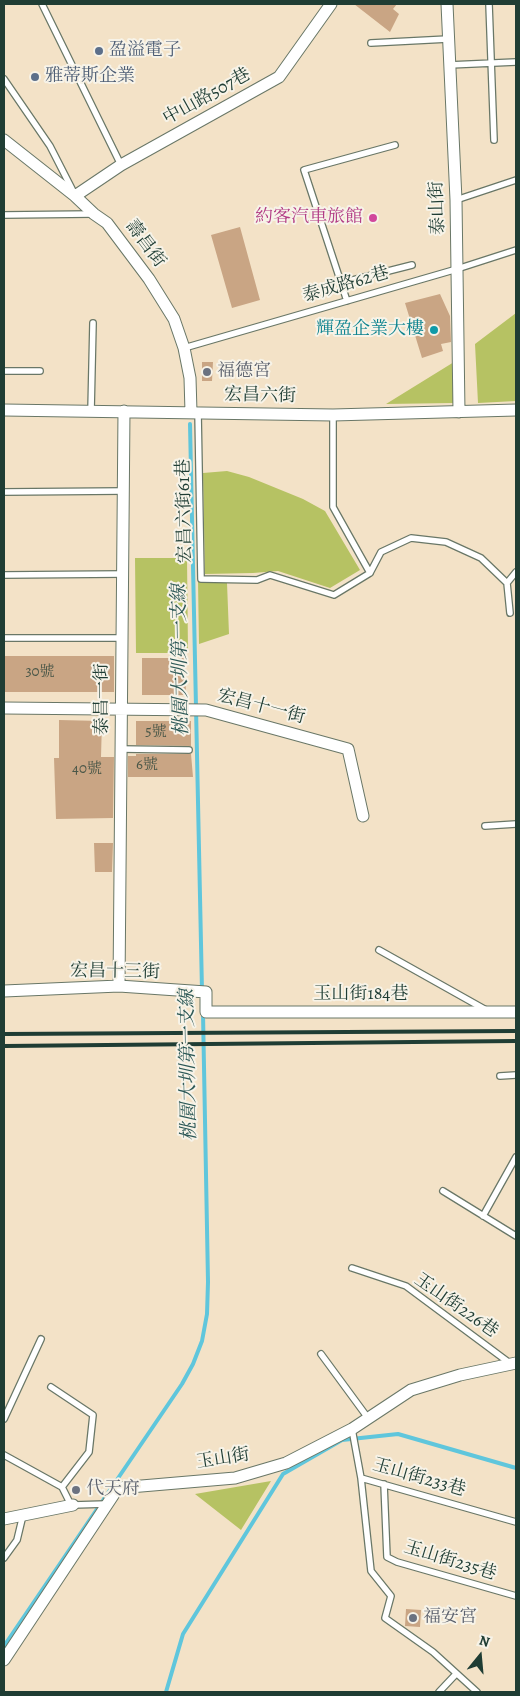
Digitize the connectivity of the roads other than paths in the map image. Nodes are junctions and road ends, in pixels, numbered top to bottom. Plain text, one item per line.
1 (42, 4) edge
2 (331, 4) edge
3 (447, 4) edge
4 (489, 4) edge
5 (448, 39) junction
6 (371, 43) dead end
7 (516, 62) edge
8 (491, 63) junction
9 (449, 65) junction
10 (4, 79) edge
11 (4, 140) edge
12 (494, 140) dead end
13 (395, 145) dead end
14 (121, 165) junction
15 (516, 180) edge
16 (75, 196) junction
17 (456, 200) junction
18 (94, 214) junction
19 (4, 215) edge
20 (516, 250) edge
21 (412, 265) dead end
22 (457, 269) junction
23 (342, 283) junction
24 (347, 301) junction
25 (93, 323) dead end
26 (184, 348) junction
27 (4, 371) edge
28 (40, 372) dead end
29 (4, 410) edge
30 (516, 410) edge
31 (91, 411) junction
32 (124, 411) junction
33 (190, 412) junction
34 (459, 412) junction
35 (333, 415) junction
36 (123, 491) junction
37 (4, 492) edge
38 (516, 572) edge
39 (370, 573) junction
40 (122, 574) junction
41 (4, 576) edge
42 (507, 583) junction
43 (510, 614) dead end
44 (4, 638) edge
45 (122, 638) junction
46 (4, 708) edge
47 (121, 709) junction
48 (120, 749) junction
49 (189, 750) dead end
50 (363, 816) dead end
51 (516, 824) edge
52 (485, 826) dead end
53 (379, 950) dead end
54 (119, 986) junction
55 (4, 991) edge
56 (206, 1012) joint
57 (490, 1012) junction
58 (516, 1012) edge
59 (516, 1075) edge
60 (500, 1076) dead end
61 (516, 1158) edge
62 (443, 1192) dead end
63 (483, 1216) junction
64 (516, 1236) edge
65 (352, 1268) dead end
66 (41, 1339) dead end
67 (321, 1354) dead end
68 (514, 1364) edge
69 (51, 1388) dead end
70 (4, 1418) edge
71 (368, 1418) junction
72 (353, 1430) junction
73 (4, 1455) edge
74 (361, 1478) junction
75 (384, 1484) junction
76 (62, 1487) junction
77 (72, 1505) junction
78 (106, 1505) junction
79 (23, 1515) junction
80 (4, 1519) edge
81 (516, 1522) edge
82 (4, 1558) edge
83 (516, 1596) edge
84 (4, 1660) edge
85 (456, 1674) junction
86 (439, 1692) edge
87 (478, 1692) edge

1 - 14 lane
2 - 14 street, 中山路507巷
3 - 5 street, 泰山街
4 - 8 lane
5 - 6 lane
5 - 9 street, 泰山街
7 - 8 lane
8 - 9 lane
8 - 12 lane
9 - 17 street, 泰山街
10 - 16 lane
11 - 16 street, 壽昌街
13 - 23 lane
14 - 16 street, 中山路507巷
15 - 17 lane
16 - 18 street, 壽昌街
17 - 22 street, 泰山街
18 - 19 lane
18 - 26 street, 壽昌街
20 - 22 lane, 泰成路62巷
21 - 23 lane
22 - 24 lane, 泰成路62巷
22 - 34 street, 泰山街
23 - 24 lane
24 - 26 lane, 泰成路62巷
25 - 31 lane
26 - 33 street, 壽昌街
27 - 28 lane
29 - 31 street, 宏昌六街
30 - 34 street, 宏昌六街
31 - 32 street, 宏昌六街
32 - 33 street, 宏昌六街
32 - 36 street, 泰昌一街
33 - 35 street, 宏昌六街
33 - 39 lane, 宏昌六街61巷
34 - 35 street, 宏昌六街
35 - 39 lane
36 - 37 lane
36 - 40 street, 泰昌一街
38 - 42 lane
39 - 42 lane
40 - 41 lane
40 - 45 street, 泰昌一街
42 - 43 lane
44 - 45 lane
45 - 47 street, 泰昌一街
46 - 47 street, 宏昌十一街
47 - 48 street, 泰昌一街
47 - 50 street, 宏昌十一街
48 - 49 lane
48 - 54 street, 泰昌一街
51 - 52 lane
53 - 57 lane
54 - 55 street, 宏昌十三街
54 - 56 street, 宏昌十三街
56 - 57 street, 玉山街184巷
57 - 58 street, 玉山街184巷
59 - 60 lane
61 - 63 lane
62 - 63 lane
63 - 64 lane
65 - 68 lane, 玉山街226巷
66 - 70 lane
67 - 71 lane
68 - 71 street, 玉山街
69 - 76 lane
71 - 72 street, 玉山街
72 - 74 lane, 玉山街233巷
72 - 78 street, 玉山街
73 - 76 lane
74 - 75 lane, 玉山街233巷
74 - 85 lane
75 - 81 lane, 玉山街233巷
75 - 83 lane, 玉山街235巷
76 - 77 lane
77 - 78 lane
77 - 79 street
78 - 84 street, 玉山街
79 - 80 street
79 - 82 lane
85 - 86 lane
85 - 87 lane

